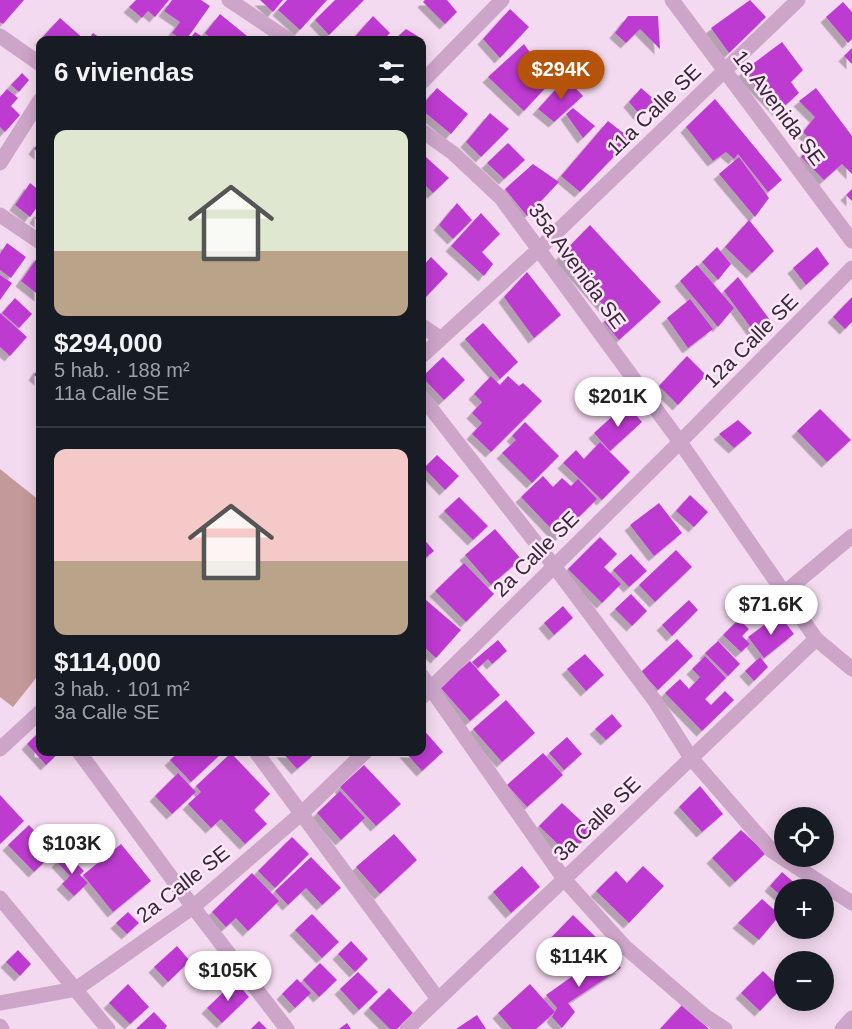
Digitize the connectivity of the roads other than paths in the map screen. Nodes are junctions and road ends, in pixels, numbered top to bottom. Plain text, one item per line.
1 (229, 0) edge
2 (502, 0) edge
3 (672, 0) edge
4 (798, 0) edge
5 (0, 36) edge
6 (283, 36) edge
7 (36, 61) edge
8 (725, 71) junction
9 (426, 78) edge
10 (36, 106) edge
11 (426, 134) edge
12 (0, 163) edge
13 (0, 215) edge
14 (36, 239) edge
15 (852, 241) edge
16 (538, 250) junction
17 (852, 268) edge
18 (426, 329) edge
19 (440, 338) junction
20 (426, 352) edge
21 (426, 402) edge
22 (680, 442) junction
23 (849, 544) edge
24 (554, 566) junction
25 (784, 593) junction
26 (816, 639) junction
27 (852, 669) edge
28 (426, 686) edge
29 (426, 688) edge
30 (36, 716) edge
31 (0, 749) edge
32 (82, 756) edge
33 (259, 756) edge
34 (361, 756) edge
35 (691, 758) junction
36 (302, 813) junction
37 (564, 879) junction
38 (0, 898) edge
39 (852, 903) edge
40 (193, 907) junction
41 (76, 989) junction
42 (438, 999) junction
43 (0, 1002) edge
44 (852, 1018) edge
45 (108, 1029) edge
46 (287, 1029) edge
47 (407, 1029) edge
48 (725, 1029) edge
49 (842, 1029) edge

1 - 6 street
2 - 9 street
3 - 8 street, 1a Avenida SE
4 - 8 street, 11a Calle SE
5 - 7 street
8 - 15 street, 1a Avenida SE
8 - 16 street, 11a Calle SE
10 - 12 street
11 - 16 street, 35a Avenida SE
13 - 14 street
16 - 19 street, 11a Calle SE
16 - 22 street, 35a Avenida SE
17 - 22 street, 12a Calle SE
18 - 19 street
19 - 20 street, 11a Calle SE
21 - 24 street
22 - 24 street, 2a Calle SE
22 - 25 street, 35a Avenida SE
23 - 25 street
24 - 28 street, 2a Calle SE
24 - 35 street
25 - 26 street, 35a Avenida SE
26 - 27 street, 35a Avenida SE
26 - 35 street, 3a Calle SE
29 - 37 street
30 - 31 street
32 - 40 street
33 - 36 street
34 - 36 street, 2a Calle SE
35 - 37 street, 3a Calle SE
35 - 39 street
36 - 40 street, 2a Calle SE
36 - 42 street
37 - 42 street, 3a Calle SE
37 - 48 street
38 - 41 street
40 - 41 street, 2a Calle SE
40 - 46 street
41 - 43 street, 2a Calle SE
41 - 45 street
42 - 47 street, 3a Calle SE
44 - 49 street

